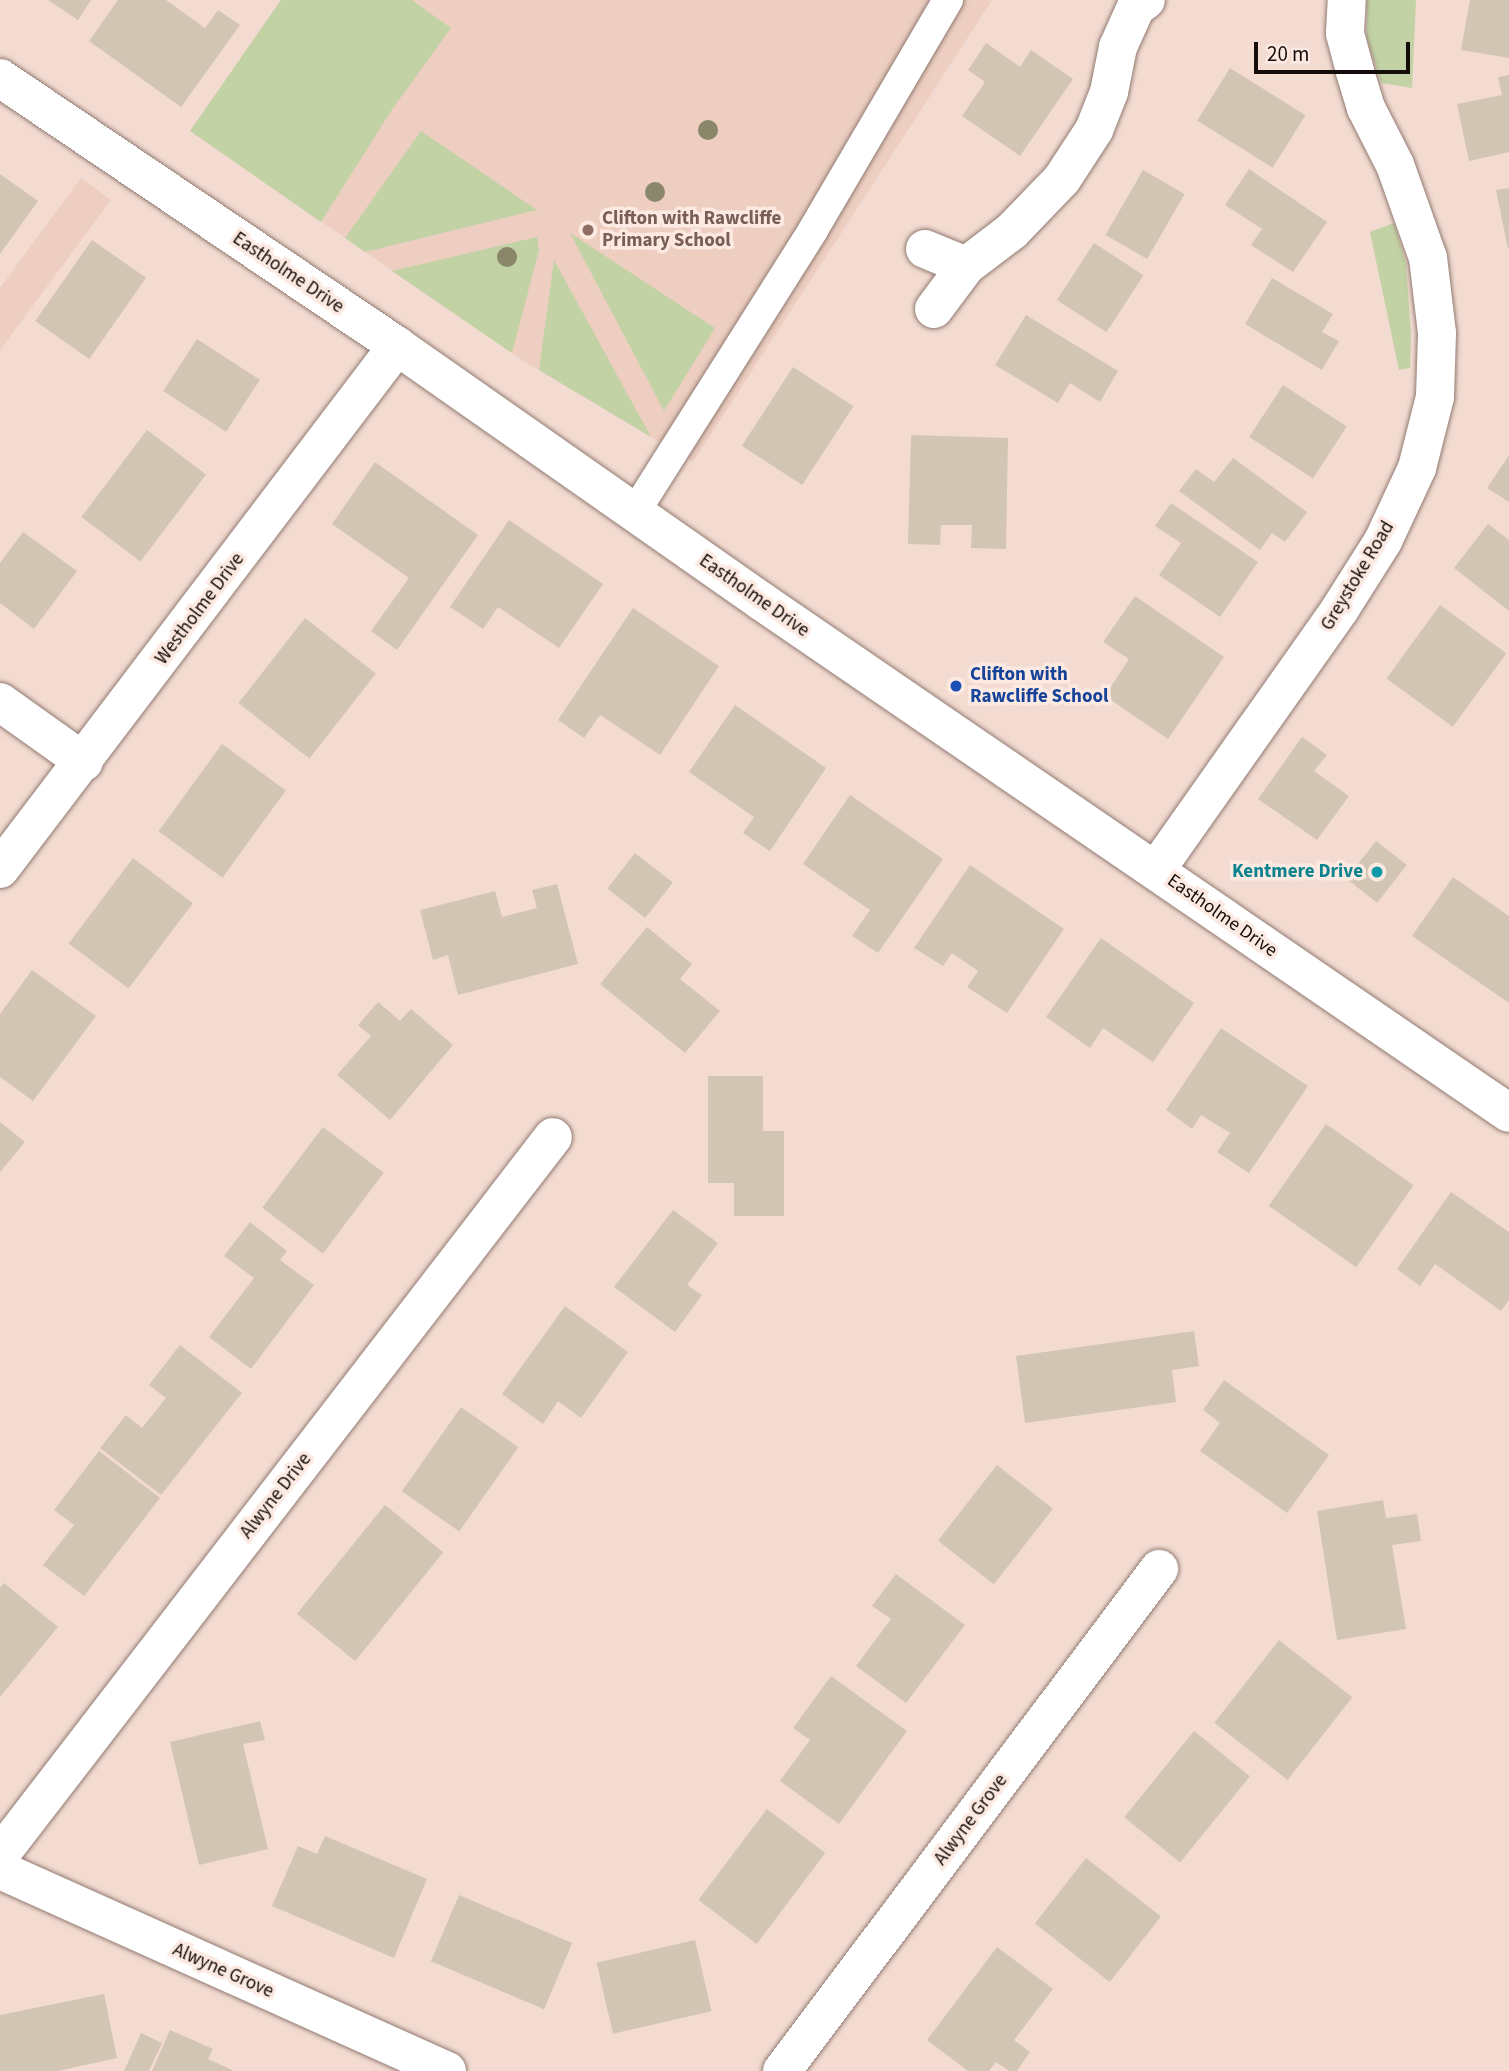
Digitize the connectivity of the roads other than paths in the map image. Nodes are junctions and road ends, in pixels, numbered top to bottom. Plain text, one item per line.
1 (948, 0) edge
2 (1146, 0) edge
3 (1347, 0) edge
4 (0, 78) edge
5 (925, 249) dead end
6 (966, 266) junction
7 (934, 309) dead end
8 (397, 346) junction
9 (635, 512) junction
10 (0, 702) edge
11 (84, 762) junction
12 (0, 869) edge
13 (1156, 870) junction
14 (1509, 1113) edge
15 (552, 1137) dead end
16 (1159, 1569) dead end
17 (0, 1855) edge
18 (0, 1870) edge
19 (447, 2071) edge
20 (782, 2071) edge

1 - 9 lane
2 - 6 street
3 - 13 street, Greystoke Road
4 - 8 street, Eastholme Drive
5 - 6 street
6 - 7 street
8 - 9 street, Eastholme Drive
8 - 11 street, Westholme Drive
9 - 13 street, Eastholme Drive
10 - 11 street
11 - 12 street, Westholme Drive
13 - 14 street, Eastholme Drive
15 - 17 street, Alwyne Drive
16 - 20 street, Alwyne Grove
18 - 19 street, Alwyne Grove

